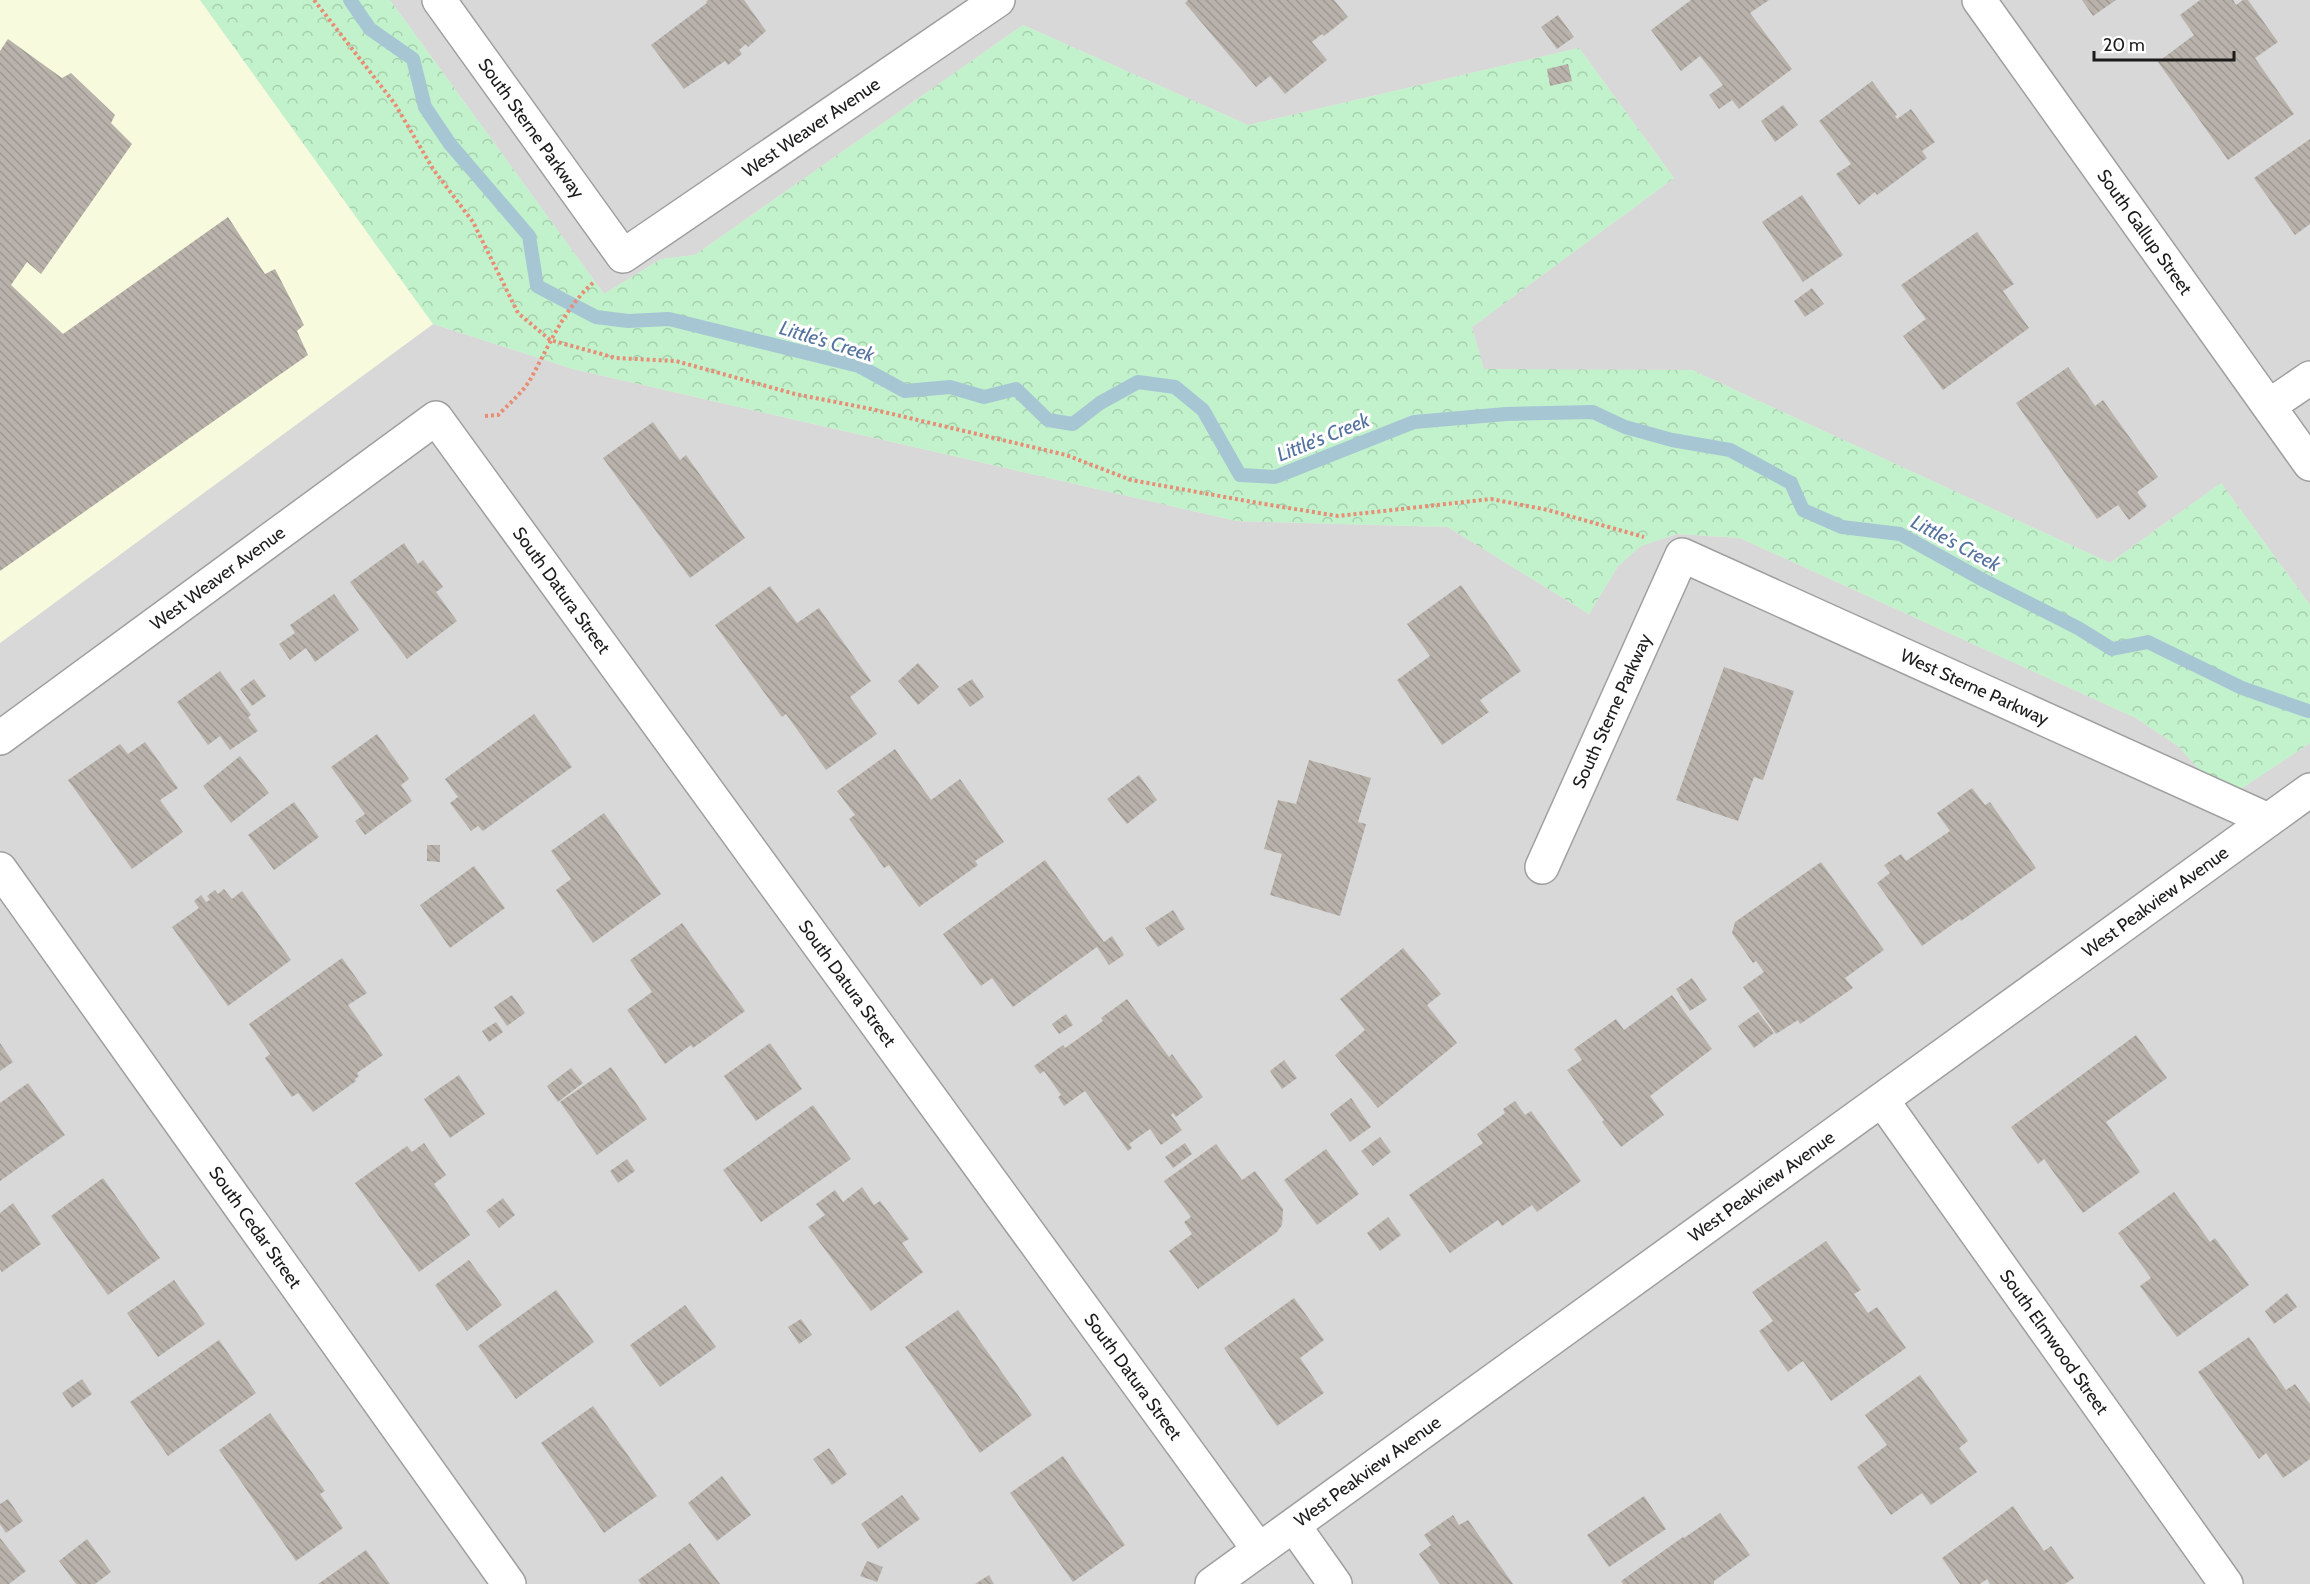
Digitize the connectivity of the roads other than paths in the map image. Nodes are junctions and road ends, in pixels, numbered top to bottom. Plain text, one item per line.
1 (440, 0) edge
2 (998, 0) edge
3 (1979, 0) edge
4 (623, 256) joint
5 (2310, 378) edge
6 (2269, 406) junction
7 (436, 418) joint
8 (2310, 464) edge
9 (1682, 555) joint
10 (0, 738) edge
11 (2310, 790) edge
12 (2268, 820) junction
13 (1542, 867) dead end
14 (0, 869) edge
15 (1882, 1101) junction
16 (1294, 1526) junction
17 (1259, 1550) junction
18 (509, 1584) edge
19 (1212, 1584) edge
20 (1335, 1584) edge
21 (2226, 1584) edge

1 - 4 street, South Sterne Parkway
2 - 4 street, West Weaver Avenue
3 - 6 street, South Gallup Street
5 - 6 street
6 - 8 street, South Gallup Street
7 - 10 street, West Weaver Avenue
7 - 17 street, South Datura Street
9 - 12 street, West Sterne Parkway
9 - 13 street, South Sterne Parkway
11 - 12 street, West Peakview Avenue
12 - 15 street, West Peakview Avenue
14 - 18 street, South Cedar Street
15 - 16 street, West Peakview Avenue
15 - 21 street, South Elmwood Street
16 - 17 street, West Peakview Avenue
16 - 20 street
17 - 19 street, West Peakview Avenue

